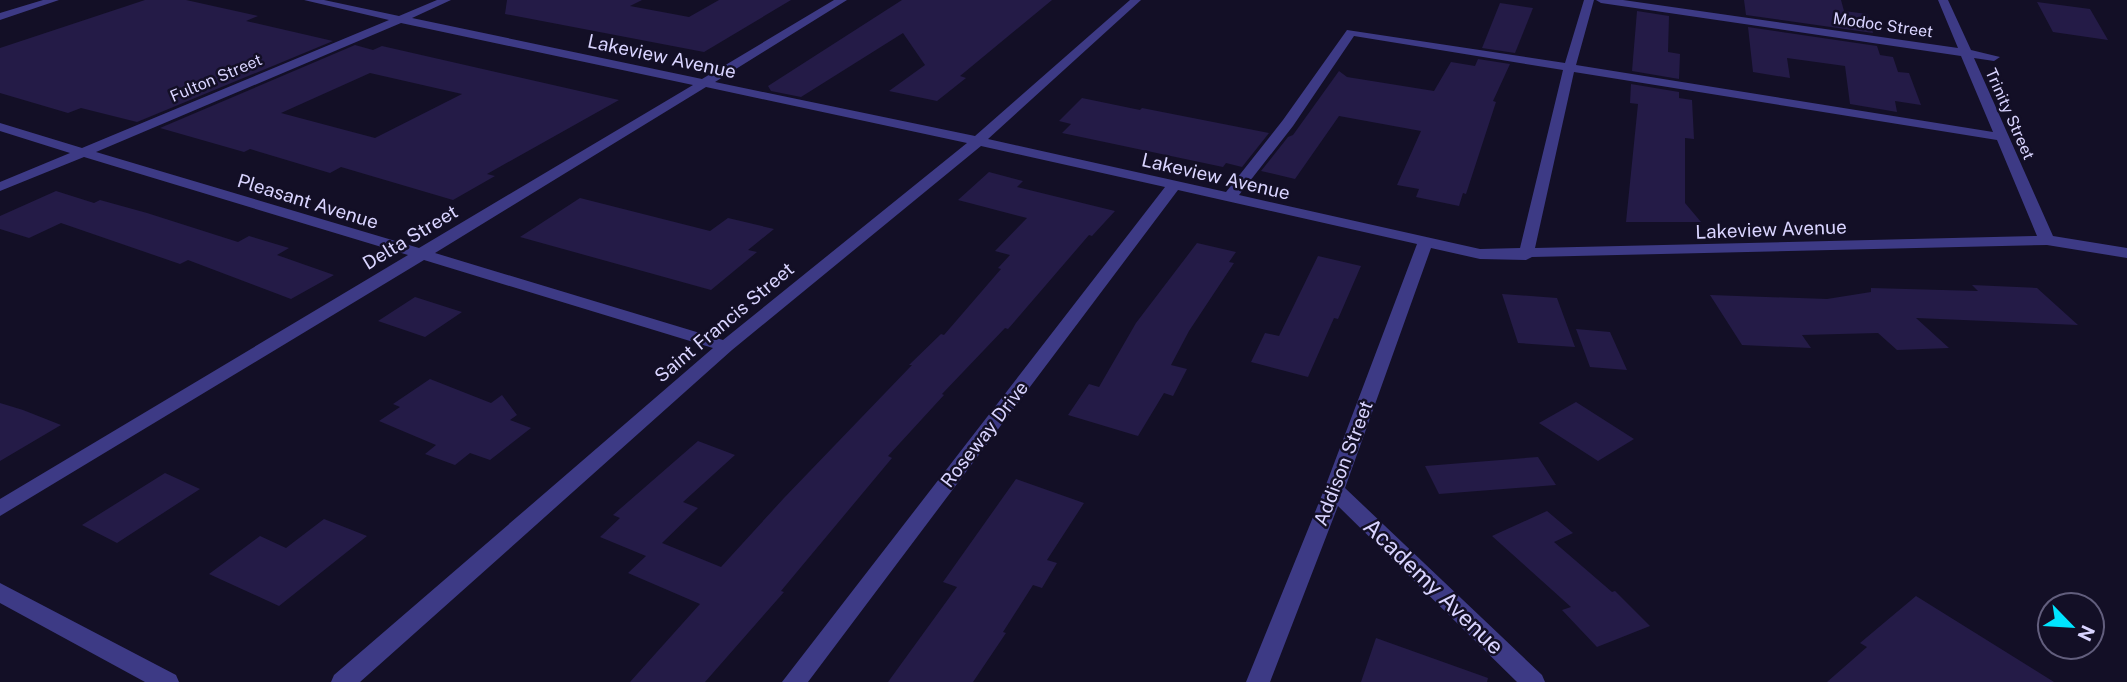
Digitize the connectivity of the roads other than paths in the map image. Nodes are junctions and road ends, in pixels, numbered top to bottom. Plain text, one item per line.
1 (54, 0) edge
2 (309, 0) edge
3 (446, 0) edge
4 (842, 0) edge
5 (1136, 0) edge
6 (1589, 0) edge
7 (1601, 0) edge
8 (1943, 0) edge
9 (0, 17) edge
10 (400, 19) junction
11 (1964, 52) junction
12 (1994, 57) dead end
13 (1569, 68) junction
14 (703, 85) junction
15 (0, 127) edge
16 (2001, 137) junction
17 (978, 141) junction
18 (82, 153) junction
19 (1174, 186) junction
20 (0, 187) edge
21 (1228, 199) junction
22 (2047, 240) junction
23 (1425, 244) junction
24 (2127, 253) edge
25 (421, 255) junction
26 (1526, 255) junction
27 (726, 346) junction
28 (1334, 490) junction
29 (0, 509) edge
30 (0, 592) edge
31 (167, 682) edge
32 (343, 682) edge
33 (794, 682) edge
34 (1258, 682) edge
35 (1533, 682) edge

1 - 9 street
2 - 10 street, Lakeview Avenue
3 - 10 street, Fulton Street
4 - 14 street, Delta Street
5 - 17 street, Saint Francis Street
6 - 13 street
7 - 11 street, Modoc Street
8 - 11 street, Trinity Street
10 - 14 street, Lakeview Avenue
10 - 18 street, Fulton Street
11 - 12 street, Modoc Street
11 - 16 street, Trinity Street
13 - 16 street
13 - 21 street
13 - 26 street
14 - 17 street, Lakeview Avenue
14 - 25 street, Delta Street
15 - 18 street, Pleasant Avenue
16 - 22 street, Trinity Street
17 - 19 street, Lakeview Avenue
17 - 27 street, Saint Francis Street
18 - 20 street, Fulton Street
18 - 25 street, Pleasant Avenue
19 - 21 street, Lakeview Avenue
19 - 33 street, Roseway Drive
21 - 23 street, Lakeview Avenue
22 - 24 street, Lakeview Avenue
22 - 26 street, Lakeview Avenue
23 - 26 street, Lakeview Avenue
23 - 28 street, Addison Street
25 - 27 street, Pleasant Avenue
25 - 29 street, Delta Street
27 - 32 street, Saint Francis Street
28 - 34 street, Addison Street
28 - 35 street, Academy Avenue
30 - 31 street

